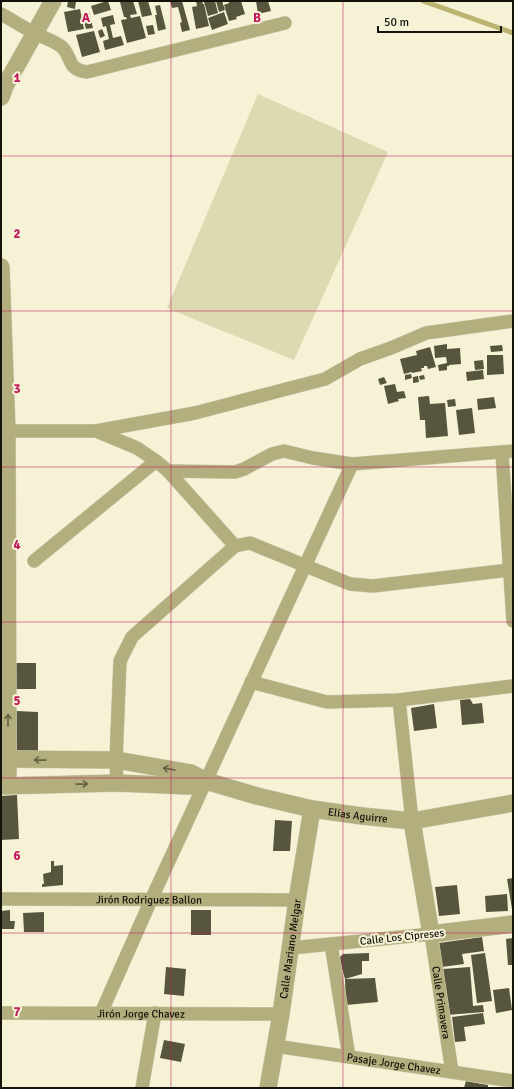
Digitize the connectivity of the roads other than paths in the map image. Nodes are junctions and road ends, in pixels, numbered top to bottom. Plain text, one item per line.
1 (53, 1) edge
2 (1, 14) edge
3 (285, 23) dead end
4 (35, 33) junction
5 (1, 97) edge
6 (1, 267) edge
7 (513, 321) edge
8 (4, 431) edge
9 (96, 431) junction
10 (508, 452) edge
11 (156, 461) junction
12 (352, 464) junction
13 (168, 471) junction
14 (235, 546) junction
15 (34, 562) dead end
16 (305, 566) junction
17 (510, 570) junction
18 (513, 621) edge
19 (5, 641) edge
20 (251, 682) junction
21 (513, 686) edge
22 (399, 700) junction
23 (5, 759) edge
24 (116, 760) junction
25 (206, 781) junction
26 (117, 783) junction
27 (4, 786) edge
28 (513, 803) edge
29 (312, 809) junction
30 (412, 821) junction
31 (1, 899) edge
32 (151, 900) junction
33 (298, 900) junction
34 (513, 924) edge
35 (431, 934) junction
36 (332, 944) junction
37 (291, 948) junction
38 (1, 1012) edge
39 (101, 1013) junction
40 (155, 1013) junction
41 (281, 1014) junction
42 (275, 1046) junction
43 (348, 1057) junction
44 (452, 1072) junction
45 (513, 1081) edge
46 (142, 1088) edge
47 (268, 1088) edge

1 - 4 street
2 - 4 street
3 - 4 street
4 - 5 street
6 - 8 street
7 - 9 street
8 - 9 street
8 - 19 street
9 - 11 street
10 - 12 street
10 - 17 street
11 - 13 street
11 - 15 street
12 - 13 street
12 - 16 street
13 - 14 street
14 - 16 street
14 - 24 street
16 - 17 street
16 - 20 street
17 - 18 street
23 -> 19 street
20 - 22 street
20 - 25 street
21 - 22 street
22 - 30 street
24 -> 23 street, Elías Aguirre
23 - 27 street
25 -> 24 street, Elías Aguirre
24 - 26 street
25 - 26 street
25 - 29 street, Elías Aguirre
25 - 32 street
27 -> 26 street
28 - 30 street, Elías Aguirre
29 - 30 street, Elías Aguirre
29 - 33 street, Calle Mariano Melgar
30 - 35 street
31 - 32 street, Jirón Rodriguez Ballon
32 - 33 street, Jirón Rodriguez Ballon
32 - 39 street
33 - 37 street, Calle Mariano Melgar
34 - 35 street, Calle Los Cipreses
35 - 36 street, Calle Los Cipreses
35 - 44 street, Calle Primavera
36 - 37 street, Calle Los Cipreses
36 - 43 street
37 - 41 street, Calle Mariano Melgar
38 - 39 street, Jirón Jorge Chavez
39 - 40 street, Jirón Jorge Chavez
40 - 41 street, Jirón Jorge Chavez
40 - 46 street
41 - 42 street, Calle Mariano Melgar
42 - 43 street, Pasaje Jorge Chavez
42 - 47 street, Calle Mariano Melgar
43 - 44 street, Pasaje Jorge Chavez
44 - 45 street, Pasaje Jorge Chavez

